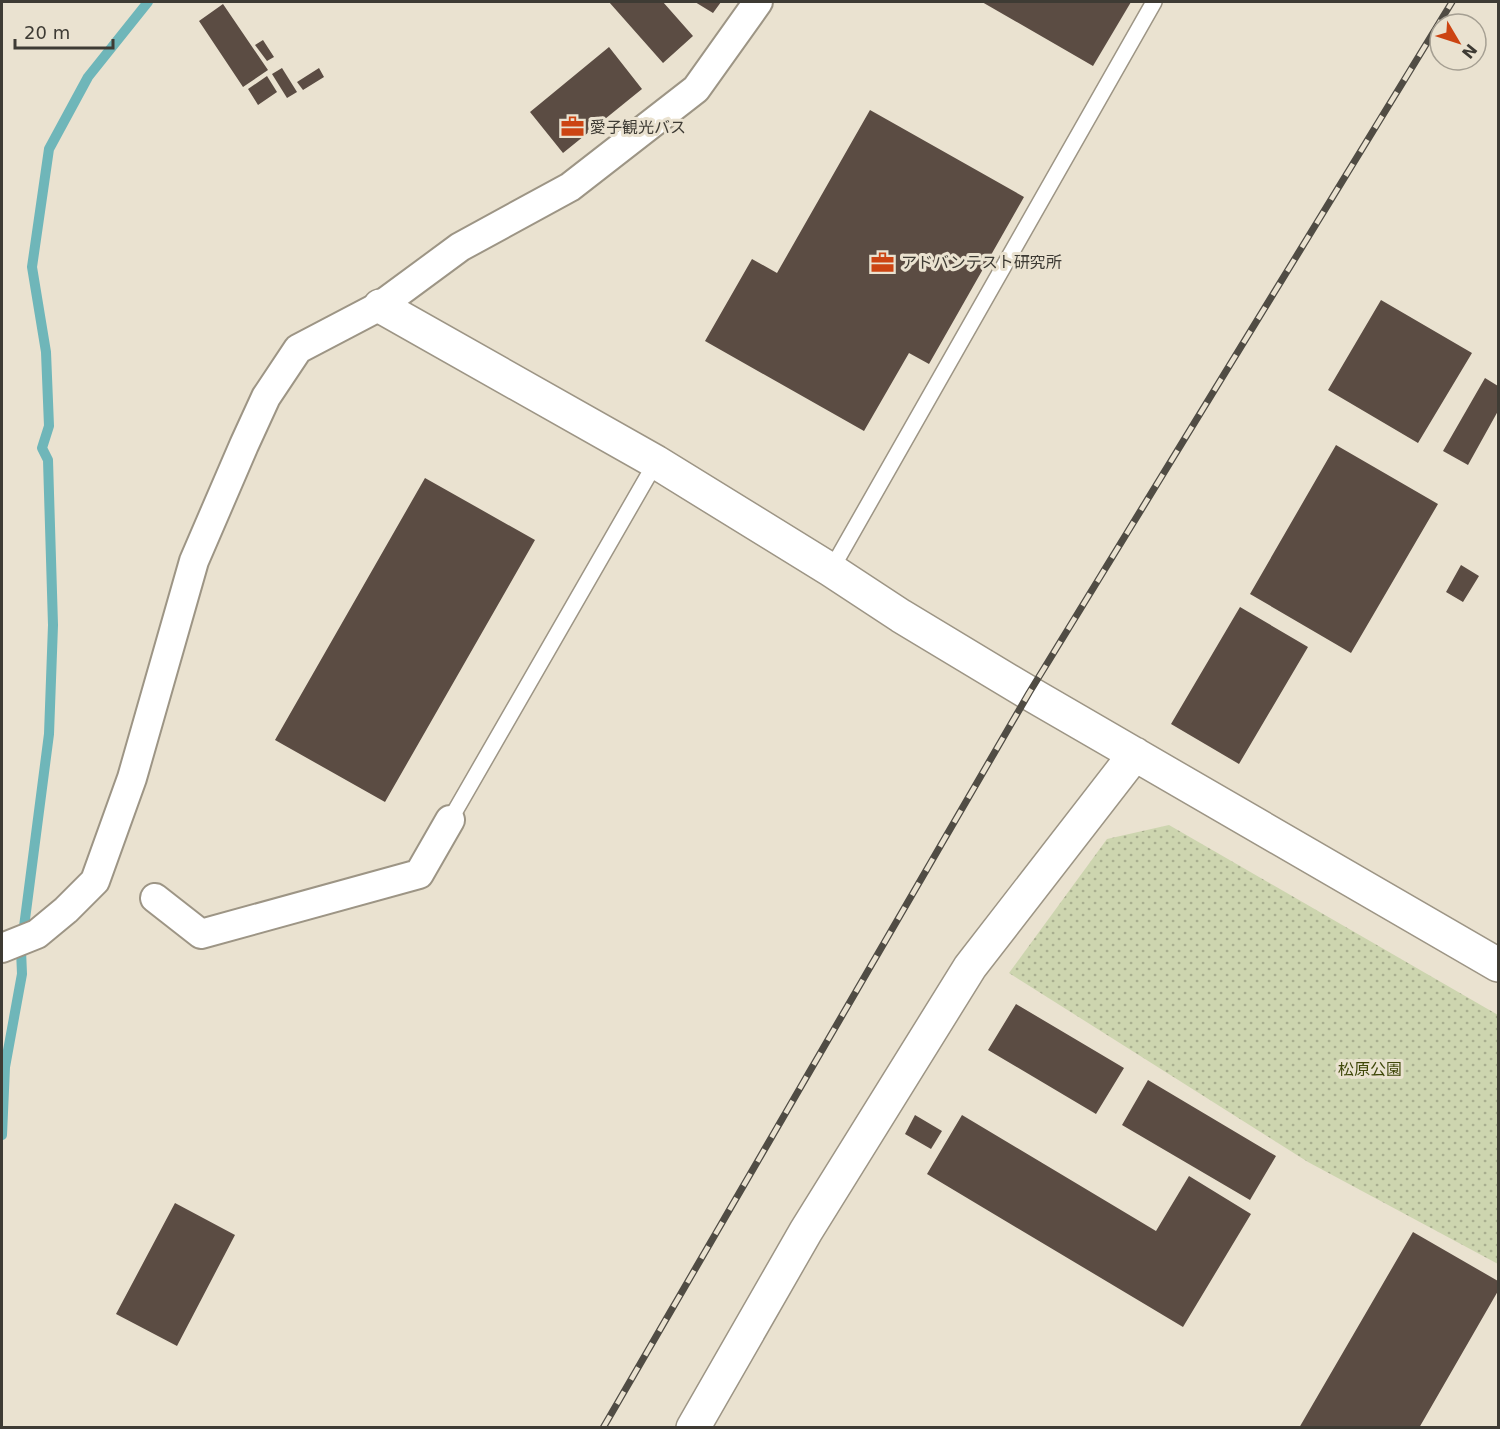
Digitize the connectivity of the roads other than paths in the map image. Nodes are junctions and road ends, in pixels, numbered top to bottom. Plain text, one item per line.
1 (758, 2) edge
2 (1154, 2) edge
3 (380, 306) junction
4 (657, 462) junction
5 (831, 570) junction
6 (1135, 754) junction
7 (450, 820) joint
8 (155, 898) dead end
9 (2, 948) edge
10 (1498, 965) edge
11 (693, 1428) edge

1 - 3 street
2 - 5 lane
3 - 4 street
3 - 9 street
4 - 5 street
4 - 7 lane
5 - 6 street
6 - 10 street
6 - 11 street
7 - 8 street

